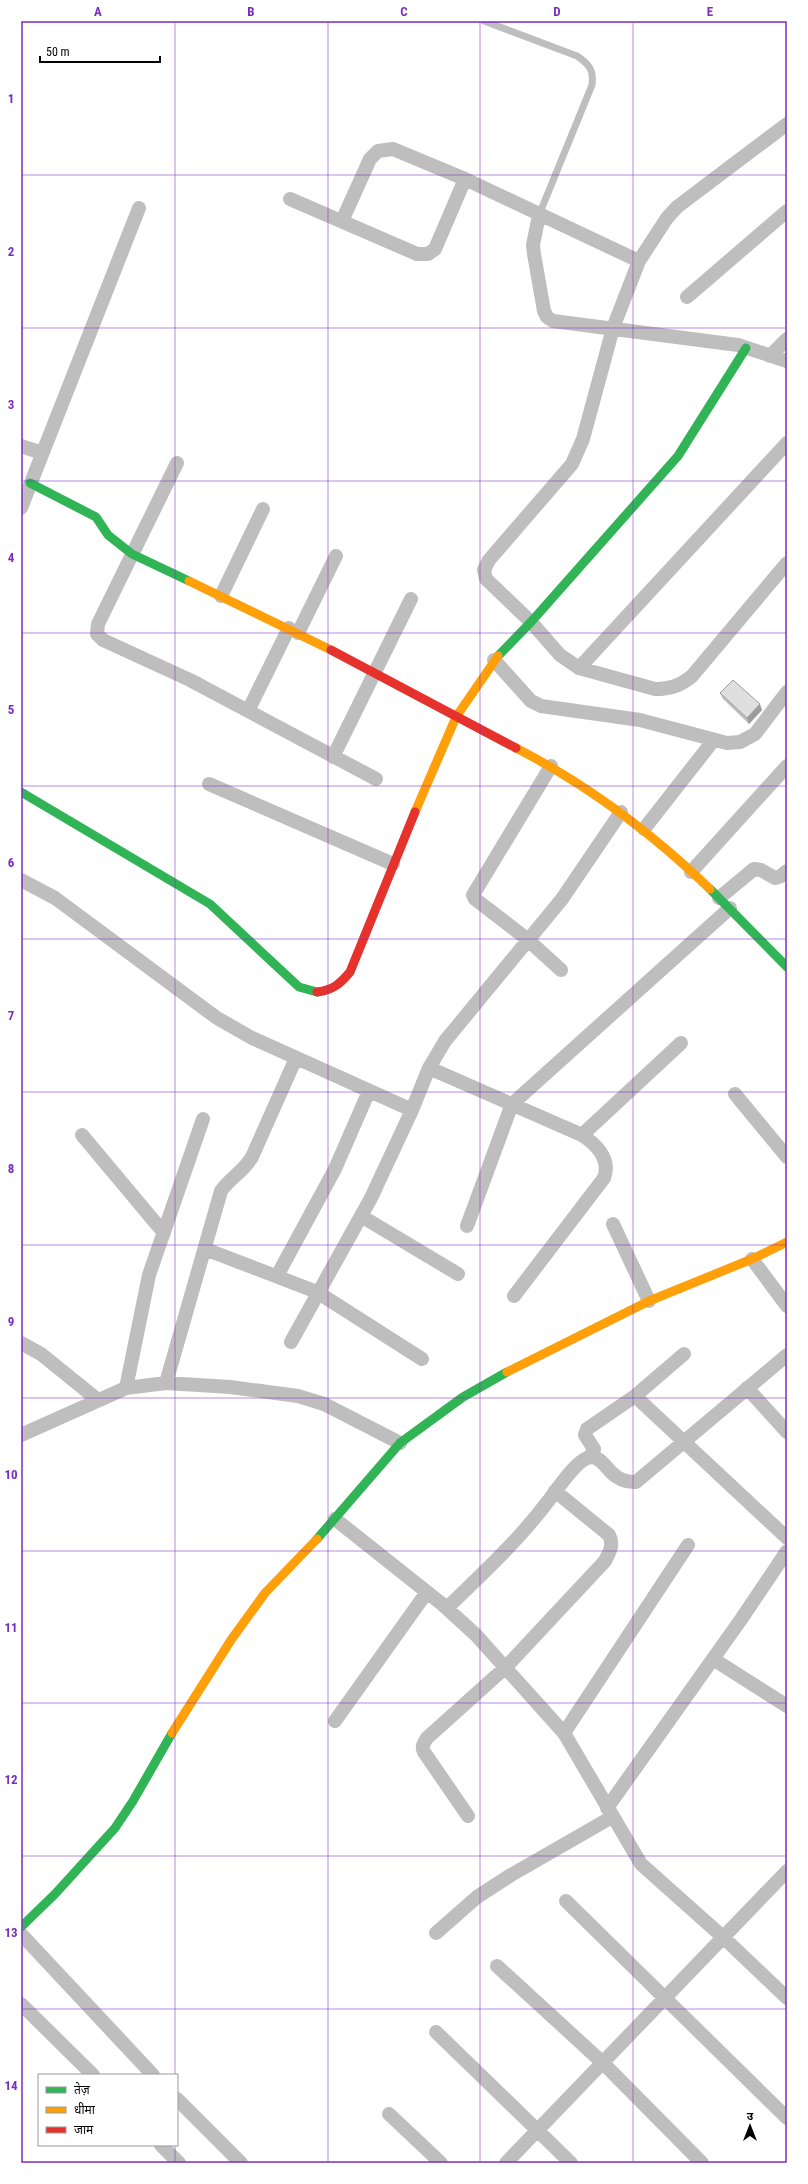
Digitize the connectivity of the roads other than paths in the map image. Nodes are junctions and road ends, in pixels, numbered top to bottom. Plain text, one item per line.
1 (484, 21) edge
2 (787, 124) edge
3 (465, 179) junction
4 (290, 199) dead end
5 (139, 208) dead end
6 (787, 211) edge
7 (539, 215) junction
8 (342, 221) junction
9 (639, 261) junction
10 (686, 297) dead end
11 (613, 328) junction
12 (787, 339) edge
13 (746, 348) junction
14 (770, 356) junction
15 (787, 361) edge
16 (787, 443) edge
17 (21, 446) edge
18 (42, 453) junction
19 (177, 462) dead end
20 (30, 483) junction
21 (21, 508) edge
22 (263, 509) dead end
23 (132, 554) junction
24 (336, 556) dead end
25 (787, 563) edge
26 (221, 596) junction
27 (412, 599) dead end
28 (531, 622) junction
29 (294, 630) junction
30 (494, 660) junction
31 (579, 668) junction
32 (373, 673) junction
33 (787, 692) edge
34 (248, 711) junction
35 (456, 717) junction
36 (714, 740) junction
37 (333, 757) junction
38 (551, 766) junction
39 (787, 766) edge
40 (376, 780) dead end
41 (209, 784) dead end
42 (21, 792) edge
43 (621, 812) junction
44 (644, 830) junction
45 (393, 864) junction
46 (787, 871) edge
47 (691, 872) junction
48 (21, 880) edge
49 (720, 898) junction
50 (730, 908) junction
51 (527, 939) junction
52 (787, 967) edge
53 (561, 970) dead end
54 (681, 1043) dead end
55 (296, 1058) junction
56 (429, 1068) junction
57 (369, 1091) junction
58 (735, 1094) dead end
59 (512, 1104) junction
60 (412, 1110) junction
61 (203, 1119) dead end
62 (82, 1135) dead end
63 (582, 1135) junction
64 (787, 1157) edge
65 (361, 1216) junction
66 (613, 1224) dead end
67 (468, 1226) dead end
68 (164, 1233) junction
69 (787, 1242) edge
70 (205, 1249) junction
71 (752, 1259) junction
72 (458, 1274) dead end
73 (277, 1276) junction
74 (317, 1292) junction
75 (514, 1296) dead end
76 (649, 1301) junction
77 (787, 1306) edge
78 (291, 1342) dead end
79 (21, 1343) edge
80 (684, 1354) dead end
81 (787, 1355) edge
82 (422, 1359) dead end
83 (166, 1383) junction
84 (126, 1388) junction
85 (747, 1388) junction
86 (635, 1396) junction
87 (98, 1400) junction
88 (787, 1432) edge
89 (21, 1435) edge
90 (684, 1442) junction
91 (400, 1443) junction
92 (590, 1457) junction
93 (556, 1491) junction
94 (334, 1519) junction
95 (787, 1538) edge
96 (688, 1545) dead end
97 (787, 1551) edge
98 (427, 1592) junction
99 (447, 1608) junction
100 (713, 1659) junction
101 (506, 1667) junction
102 (787, 1706) edge
103 (335, 1721) dead end
104 (564, 1733) junction
105 (610, 1812) junction
106 (468, 1816) dead end
107 (787, 1871) edge
108 (566, 1901) dead end
109 (21, 1927) edge
110 (436, 1933) dead end
111 (21, 1934) edge
112 (724, 1938) junction
113 (497, 1966) dead end
114 (787, 1998) edge
115 (664, 1999) junction
116 (21, 2004) edge
117 (436, 2032) dead end
118 (603, 2063) junction
119 (92, 2074) edge
120 (152, 2074) edge
121 (178, 2100) edge
122 (389, 2114) dead end
123 (787, 2118) edge
124 (538, 2130) junction
125 (241, 2163) edge
126 (441, 2163) edge
127 (506, 2163) edge
128 (571, 2163) edge
129 (702, 2163) edge

1 - 7 lane
2 - 9 street
3 - 7 street
3 - 8 street
3 - 8 street
4 - 8 street
5 - 18 street
6 - 10 street
7 - 9 street
7 - 11 street
9 - 11 street
11 - 13 street
11 - 28 street
12 - 14 street
13 - 14 street
13 - 28 street
14 - 15 street
16 - 31 street
17 - 18 street
18 - 20 street
19 - 23 street
20 - 21 street
20 - 23 street
22 - 26 street
23 - 26 street
23 - 34 street
24 - 29 street
25 - 31 street
26 - 29 street
27 - 32 street
28 - 30 street
28 - 31 street
29 - 32 street
29 - 34 street
30 - 35 street
30 - 36 street
32 - 35 street
32 - 37 street
33 - 36 street
34 - 37 street
35 - 38 street
35 - 45 street
36 - 44 street
37 - 40 street
38 - 43 street
38 - 51 street
39 - 47 street
41 - 45 street
42 - 45 street
43 - 44 street
43 - 51 street
44 - 47 street
46 - 49 street
47 - 49 street
48 - 55 street
49 - 50 street
50 - 52 street
50 - 59 street
51 - 53 street
51 - 56 street
54 - 63 street
55 - 57 street
55 - 70 street
56 - 59 street
56 - 60 street
57 - 60 street
57 - 73 street
58 - 64 street
59 - 63 street
59 - 67 street
60 - 65 street
61 - 68 street
62 - 68 street
63 - 75 street
65 - 72 street
65 - 74 street
66 - 76 street
68 - 84 street
69 - 71 street
70 - 73 street
70 - 83 street
71 - 76 street
71 - 77 street
73 - 74 street
74 - 78 street
74 - 82 street
76 - 91 street
79 - 87 street
80 - 86 street
81 - 85 street
83 - 84 street
83 - 91 street
84 - 87 street
85 - 88 street
85 - 90 street
86 - 90 street
86 - 92 street
87 - 89 street
90 - 92 street
90 - 95 street
91 - 94 street
92 - 93 street
93 - 99 street
93 - 101 street
94 - 98 street
94 - 109 street
96 - 104 street
97 - 100 street
98 - 99 street
98 - 103 street
99 - 101 street
100 - 102 street
100 - 105 street
101 - 104 street
101 - 106 street
104 - 105 street
105 - 110 street
105 - 112 street
107 - 112 street
108 - 115 street
111 - 120 street
112 - 114 street
112 - 115 street
113 - 118 street
115 - 118 street
115 - 123 street
116 - 119 street
117 - 124 street
118 - 124 street
118 - 129 street
121 - 125 street
122 - 126 street
124 - 127 street
124 - 128 street

